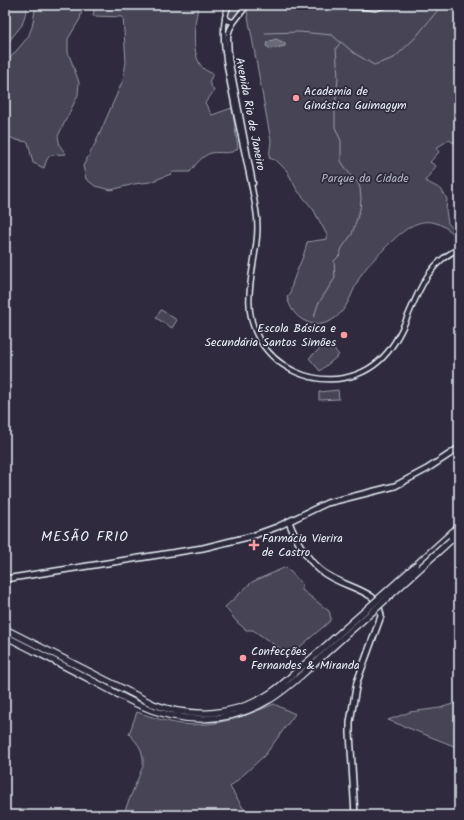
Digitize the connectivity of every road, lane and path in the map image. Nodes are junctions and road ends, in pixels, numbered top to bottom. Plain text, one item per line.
1 (229, 5) edge
2 (247, 5) edge
3 (340, 5) edge
4 (386, 5) edge
5 (225, 16) junction
6 (234, 22) junction
7 (256, 211) junction
8 (459, 249) edge
9 (459, 448) edge
10 (289, 522) junction
11 (459, 526) edge
12 (459, 534) edge
13 (5, 578) edge
14 (369, 611) junction
15 (5, 629) edge
16 (5, 636) edge
17 (139, 702) junction
18 (355, 815) edge

1 - 5 street
2 - 6 street
3 - 4 street
5 - 6 street
5 - 7 street
6 - 7 street, Avenida Rio de Janeiro
7 - 8 street
9 - 10 main road
10 - 13 main road
10 - 18 main road
11 - 14 highway, bridge
12 - 14 highway, bridge
14 - 17 highway
15 - 17 highway
16 - 17 highway

